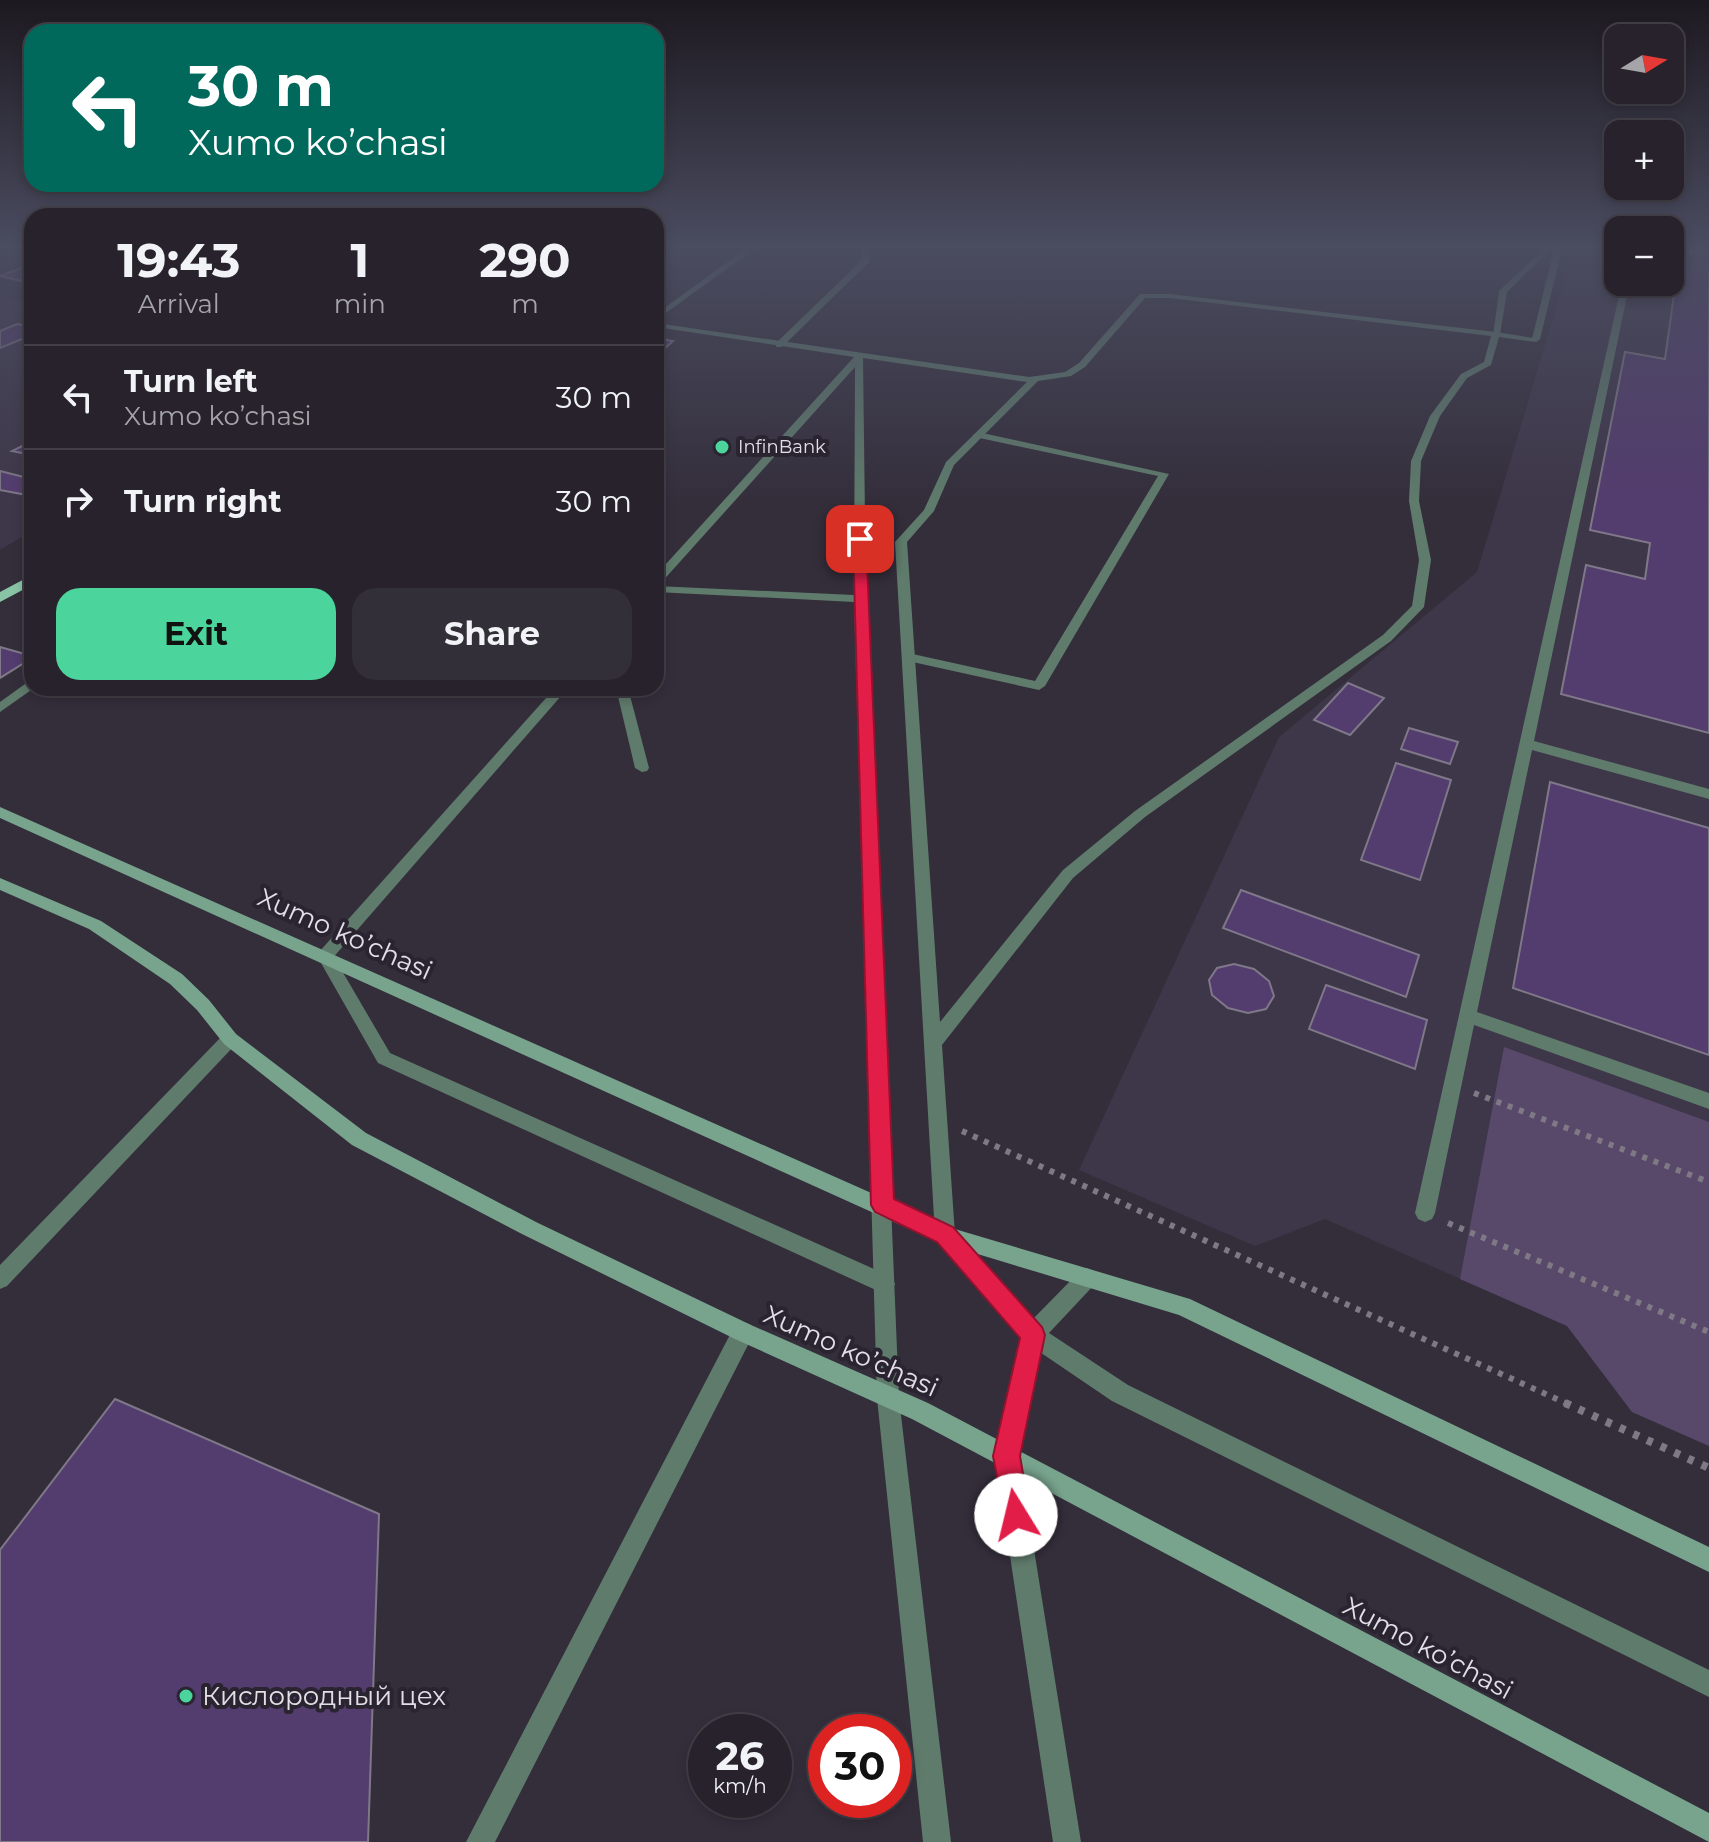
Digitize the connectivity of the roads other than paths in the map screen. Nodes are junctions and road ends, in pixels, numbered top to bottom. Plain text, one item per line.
1 (693, 331) edge
2 (793, 331) edge
3 (1112, 331) edge
4 (1470, 331) edge
5 (1496, 331) edge
6 (1538, 331) edge
7 (1616, 331) edge
8 (1496, 334) junction
9 (779, 345) junction
10 (859, 357) junction
11 (1034, 380) junction
12 (978, 435) junction
13 (664, 573) edge
14 (24, 584) edge
15 (664, 589) edge
16 (0, 598) edge
17 (860, 599) junction
18 (908, 657) junction
19 (24, 689) edge
20 (555, 696) edge
21 (624, 696) edge
22 (0, 708) edge
23 (1527, 744) junction
24 (642, 768) dead end
25 (1709, 794) edge
26 (0, 812) edge
27 (0, 884) edge
28 (325, 956) junction
29 (1470, 1016) junction
30 (230, 1039) junction
31 (933, 1043) junction
32 (1709, 1101) edge
33 (883, 1205) junction
34 (1425, 1213) road end
35 (945, 1235) junction
36 (1087, 1278) junction
37 (0, 1279) edge
38 (885, 1284) junction
39 (743, 1332) junction
40 (1033, 1335) junction
41 (888, 1398) junction
42 (1007, 1456) junction
43 (1709, 1560) edge
44 (1709, 1684) edge
45 (1709, 1828) edge
46 (480, 1842) edge
47 (937, 1842) edge
48 (1067, 1842) edge

1 - 9 street
2 - 9 street
3 - 11 street
4 - 8 street
5 - 8 street
6 - 8 street
7 - 23 street
8 - 31 street
9 - 10 street
10 - 11 street
10 - 13 street
10 - 17 street
11 - 12 street
12 - 18 street
12 - 18 street
14 - 16 main road
15 - 17 street
17 - 33 street
18 - 31 street
19 - 22 street
20 - 28 street
21 - 24 street
23 - 25 street
23 - 29 street
26 - 28 main road, Xumo ko’chasi
27 - 30 main road, Xumo ko’chasi
28 - 33 main road, Xumo ko’chasi
28 - 38 street
29 - 32 street
29 - 34 street
30 - 37 street
30 - 39 main road, Xumo ko’chasi
31 - 35 street
33 - 35 main road, Xumo ko’chasi
33 - 38 street
35 - 36 main road
35 - 40 street, Xumo ko’chasi
36 - 40 street
36 - 43 main road
38 - 41 street
39 - 41 main road, Xumo ko’chasi
39 - 46 street
40 - 42 street
40 - 44 street, Xumo ko’chasi
41 - 42 main road, Xumo ko’chasi
41 - 47 street
42 - 45 main road, Xumo ko’chasi
42 - 48 street

